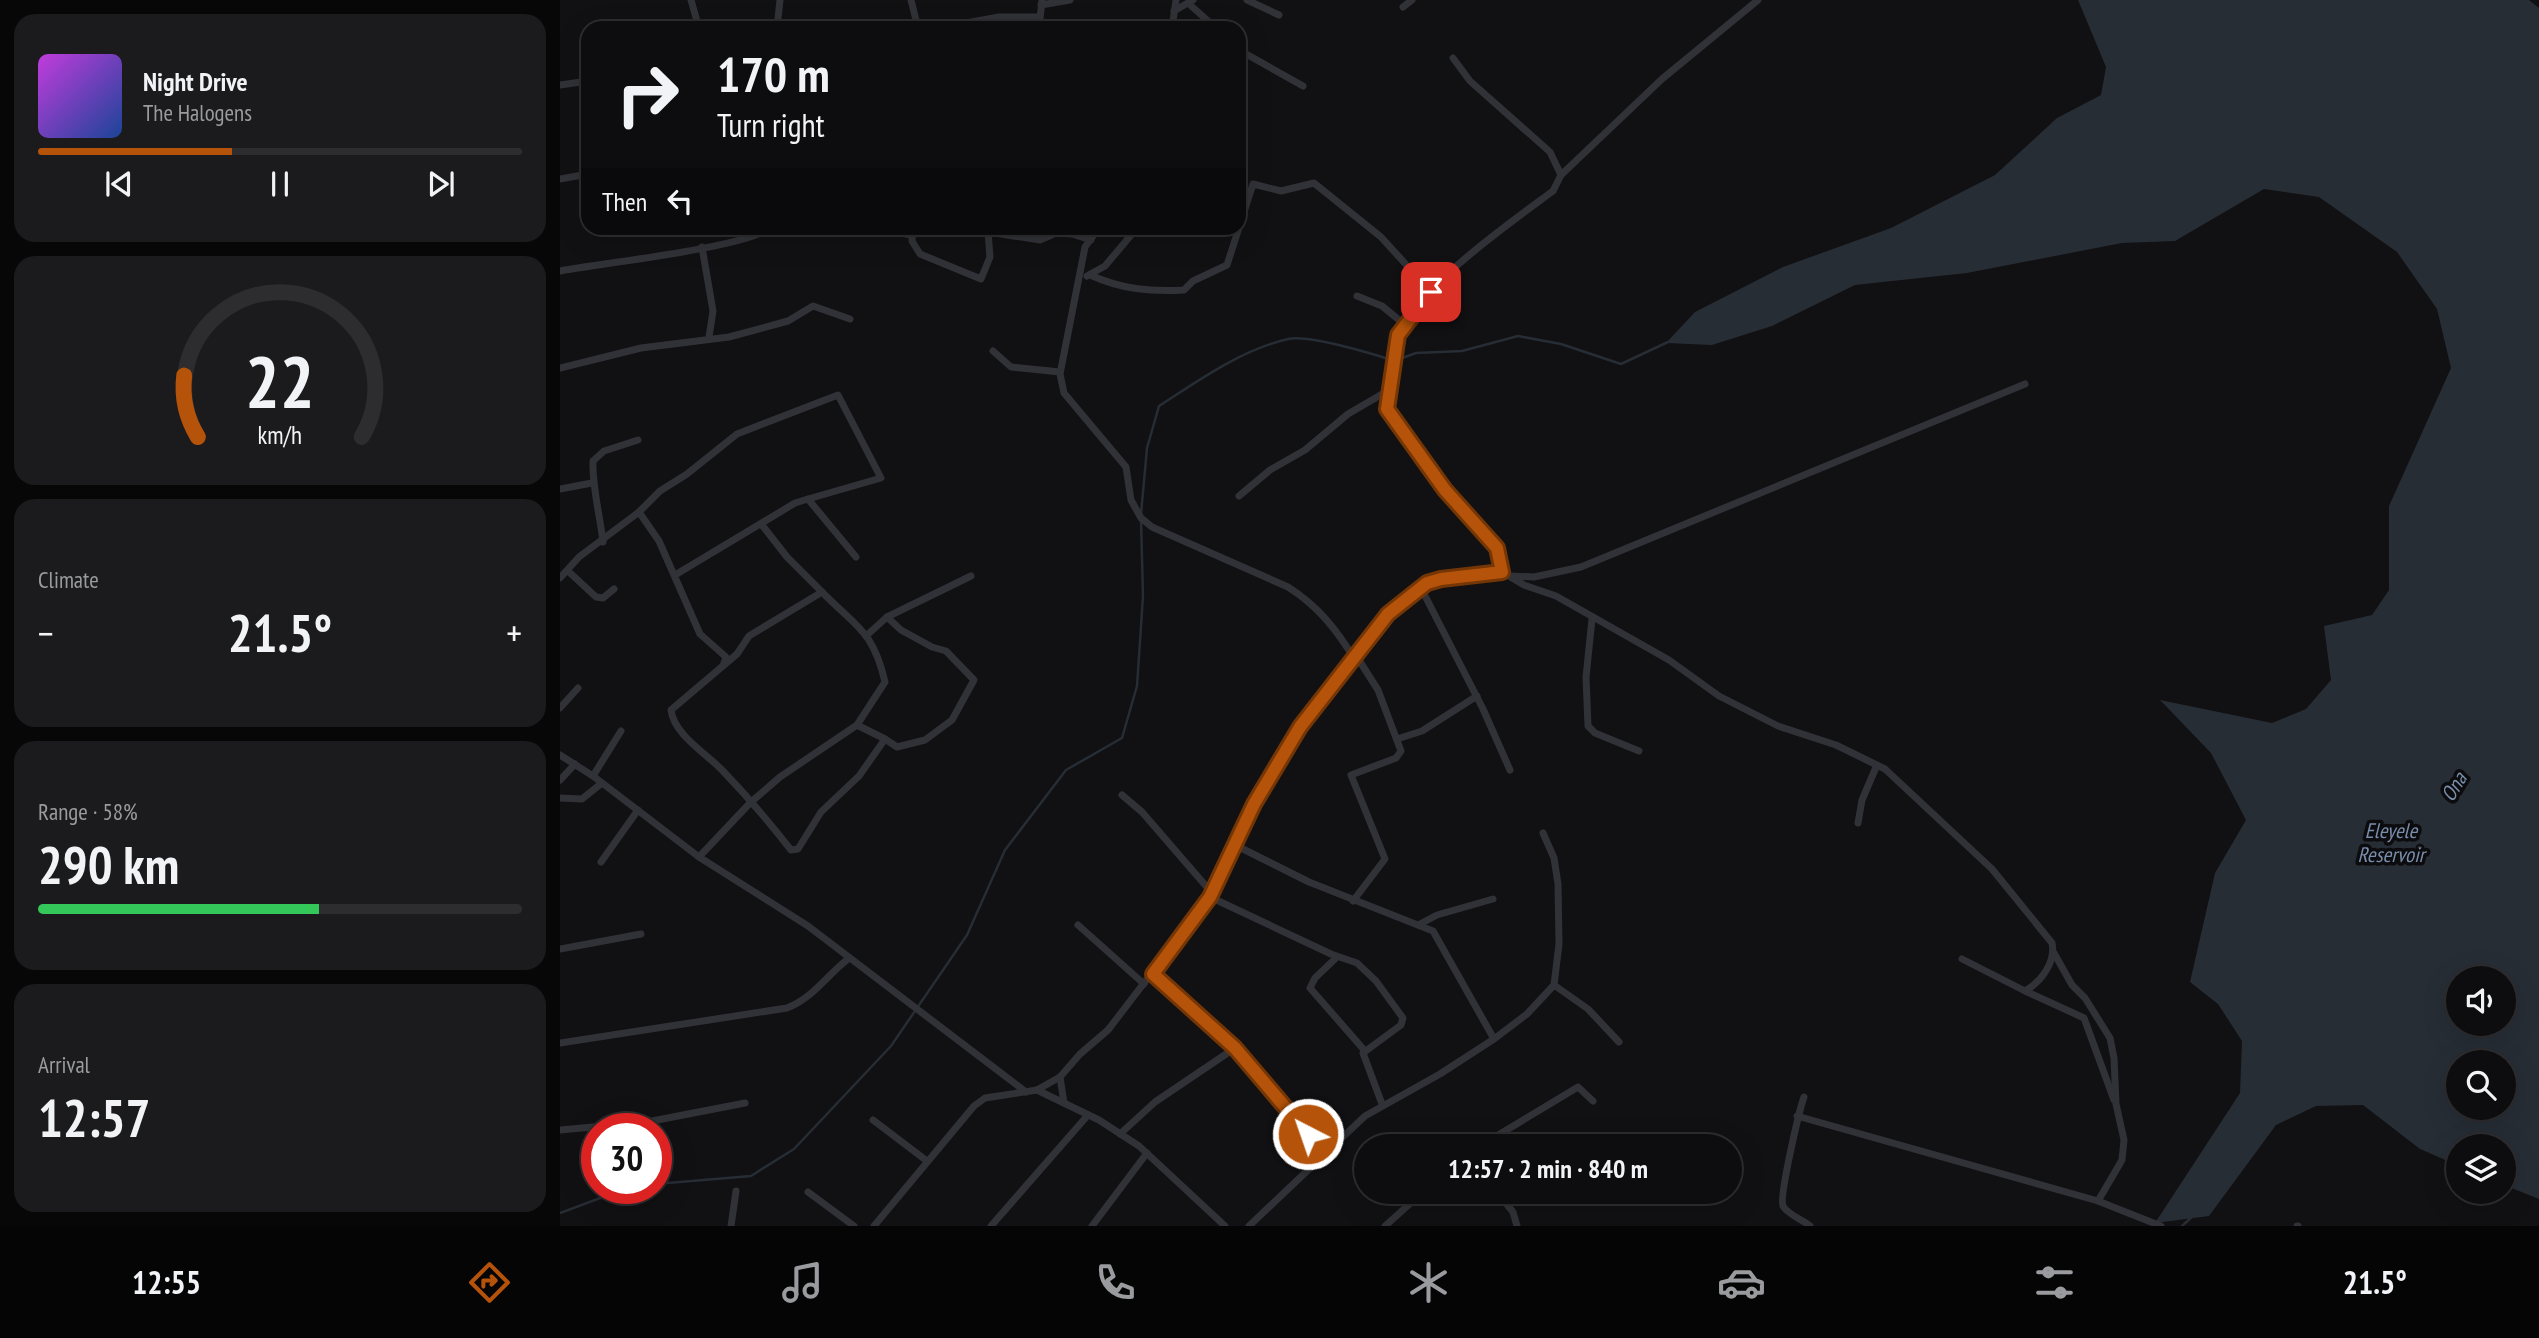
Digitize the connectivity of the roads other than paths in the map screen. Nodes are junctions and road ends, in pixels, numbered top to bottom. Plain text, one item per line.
1 (691, 0) edge
2 (780, 0) edge
3 (911, 0) edge
4 (1070, 0) edge
5 (1175, 0) edge
6 (1247, 0) edge
7 (1412, 0) edge
8 (1758, 0) edge
9 (1041, 2) edge
10 (1191, 2) edge
11 (1403, 7) dead end
12 (1174, 11) junction
13 (1279, 15) dead end
14 (1039, 16) junction
15 (697, 21) edge
16 (777, 21) edge
17 (916, 21) edge
18 (977, 21) edge
19 (1039, 21) edge
20 (1173, 21) edge
21 (1209, 21) edge
22 (1246, 54) edge
23 (1453, 58) dead end
24 (581, 82) edge
25 (560, 85) edge
26 (1303, 86) dead end
27 (581, 175) edge
28 (1561, 175) junction
29 (560, 179) edge
30 (1246, 206) edge
31 (745, 235) edge
32 (913, 235) edge
33 (988, 235) edge
34 (1008, 235) edge
35 (1051, 235) edge
36 (1075, 235) edge
37 (1094, 235) edge
38 (1131, 235) edge
39 (1237, 235) edge
40 (1091, 240) junction
41 (702, 247) junction
42 (560, 271) edge
43 (1090, 275) junction
44 (1081, 279) junction
45 (1431, 292) junction
46 (1357, 296) dead end
47 (850, 319) dead end
48 (1404, 324) junction
49 (709, 337) junction
50 (993, 351) dead end
51 (560, 368) edge
52 (1060, 372) junction
53 (2025, 384) dead end
54 (1389, 390) junction
55 (638, 440) dead end
56 (592, 483) junction
57 (560, 489) edge
58 (1240, 496) dead end
59 (808, 499) junction
60 (639, 512) junction
61 (762, 525) junction
62 (603, 542) junction
63 (856, 557) dead end
64 (568, 571) junction
65 (1506, 574) junction
66 (676, 575) junction
67 (971, 576) dead end
68 (560, 578) edge
69 (1421, 588) junction
70 (614, 589) dead end
71 (822, 592) junction
72 (887, 617) junction
73 (1592, 619) junction
74 (866, 636) junction
75 (1356, 659) junction
76 (723, 666) junction
77 (578, 688) dead end
78 (1477, 696) junction
79 (560, 708) edge
80 (857, 725) junction
81 (621, 731) dead end
82 (885, 739) junction
83 (1397, 739) junction
84 (1639, 751) dead end
85 (560, 755) edge
86 (575, 764) junction
87 (1877, 765) junction
88 (1510, 770) dead end
89 (593, 776) junction
90 (560, 780) edge
91 (602, 783) junction
92 (1122, 795) dead end
93 (560, 798) edge
94 (750, 803) junction
95 (638, 810) junction
96 (1858, 823) dead end
97 (1543, 833) dead end
98 (1235, 845) junction
99 (699, 857) junction
100 (601, 862) dead end
101 (1211, 895) junction
102 (1493, 899) dead end
103 (1353, 901) junction
104 (1420, 924) junction
105 (1078, 925) dead end
106 (641, 934) dead end
107 (560, 949) edge
108 (2054, 953) junction
109 (1337, 957) junction
110 (848, 959) junction
111 (1962, 960) dead end
112 (1153, 974) junction
113 (1144, 984) junction
114 (1554, 985) junction
115 (2025, 991) junction
116 (1493, 1039) junction
117 (1619, 1042) dead end
118 (560, 1043) edge
119 (1235, 1048) junction
120 (1365, 1051) junction
121 (1060, 1077) junction
122 (1037, 1090) junction
123 (1027, 1092) junction
124 (1804, 1097) dead end
125 (1593, 1101) dead end
126 (745, 1103) dead end
127 (1064, 1103) junction
128 (1382, 1104) junction
129 (2116, 1104) junction
130 (1088, 1115) junction
131 (1797, 1116) junction
132 (873, 1120) dead end
133 (560, 1130) edge
134 (1120, 1134) junction
135 (1500, 1134) edge
136 (1147, 1153) junction
137 (1326, 1154) junction
138 (927, 1161) junction
139 (737, 1191) dead end
140 (808, 1192) dead end
141 (2098, 1201) junction
142 (1410, 1204) edge
143 (1507, 1204) edge
144 (730, 1226) edge
145 (854, 1226) edge
146 (874, 1226) edge
147 (991, 1226) edge
148 (1092, 1226) edge
149 (1225, 1226) edge
150 (1249, 1226) edge
151 (1385, 1226) edge
152 (1517, 1226) edge
153 (1810, 1226) edge
154 (2161, 1226) edge

1 - 15 street
2 - 16 street
3 - 17 street
4 - 9 street
5 - 12 street
6 - 13 street
7 - 11 street
8 - 28 street
9 - 14 street
10 - 12 street
10 - 21 street
12 - 20 street
14 - 18 street
14 - 19 street
22 - 26 street
23 - 28 street
24 - 25 street
27 - 29 street
28 - 45 street
30 - 45 street
31 - 41 street
32 - 33 street
34 - 35 street
36 - 40 street
37 - 40 street
38 - 43 street
39 - 43 street
40 - 44 street
41 - 42 street
41 - 49 street
43 - 44 street
44 - 52 street
45 - 48 street
46 - 48 street
47 - 49 street
48 - 54 street
49 - 51 street
50 - 52 street
52 - 75 street
53 - 65 street
54 - 58 street
54 - 65 street
55 - 56 street
56 - 57 street
56 - 62 street
59 - 60 street
59 - 61 street
59 - 63 street
60 - 62 street
60 - 66 street
61 - 66 street
61 - 71 street
62 - 64 street
64 - 68 street
64 - 70 street
65 - 69 street
65 - 73 street
66 - 76 street
67 - 72 street
69 - 75 street
69 - 78 street
71 - 74 street
71 - 76 street
72 - 74 street
72 - 82 street
73 - 84 street
73 - 87 street
74 - 80 street
75 - 83 street
75 - 98 street
76 - 94 street
77 - 79 street
78 - 83 street
78 - 88 street
80 - 82 street
80 - 94 street
81 - 89 street
82 - 94 street
83 - 103 street
85 - 86 street
86 - 89 street
86 - 90 street
87 - 96 street
87 - 108 street
89 - 91 street
91 - 93 street
91 - 95 street
92 - 101 street
94 - 99 street
95 - 99 street
95 - 100 street
97 - 114 street
98 - 101 street
98 - 103 street
99 - 110 street
101 - 109 street
101 - 112 street
102 - 104 street
103 - 104 street
104 - 116 street
105 - 113 street
106 - 107 street
108 - 115 street
108 - 129 street
109 - 120 street
109 - 120 street
110 - 118 street
110 - 123 street
111 - 115 street
112 - 113 street
112 - 119 street
113 - 121 street
114 - 116 street
114 - 117 street
115 - 129 street
116 - 128 street
119 - 134 street
119 - 137 street
120 - 128 street
121 - 122 street
121 - 127 street
122 - 123 street
122 - 127 street
123 - 138 street
124 - 131 street
125 - 135 street
126 - 133 street
127 - 130 street
128 - 137 street
129 - 141 street
130 - 134 street
130 - 147 street
131 - 141 street
131 - 153 street
132 - 138 street
134 - 136 street
136 - 148 street
136 - 149 street
137 - 150 street
138 - 146 street
139 - 144 street
140 - 145 street
141 - 154 street
142 - 151 street
143 - 152 street

